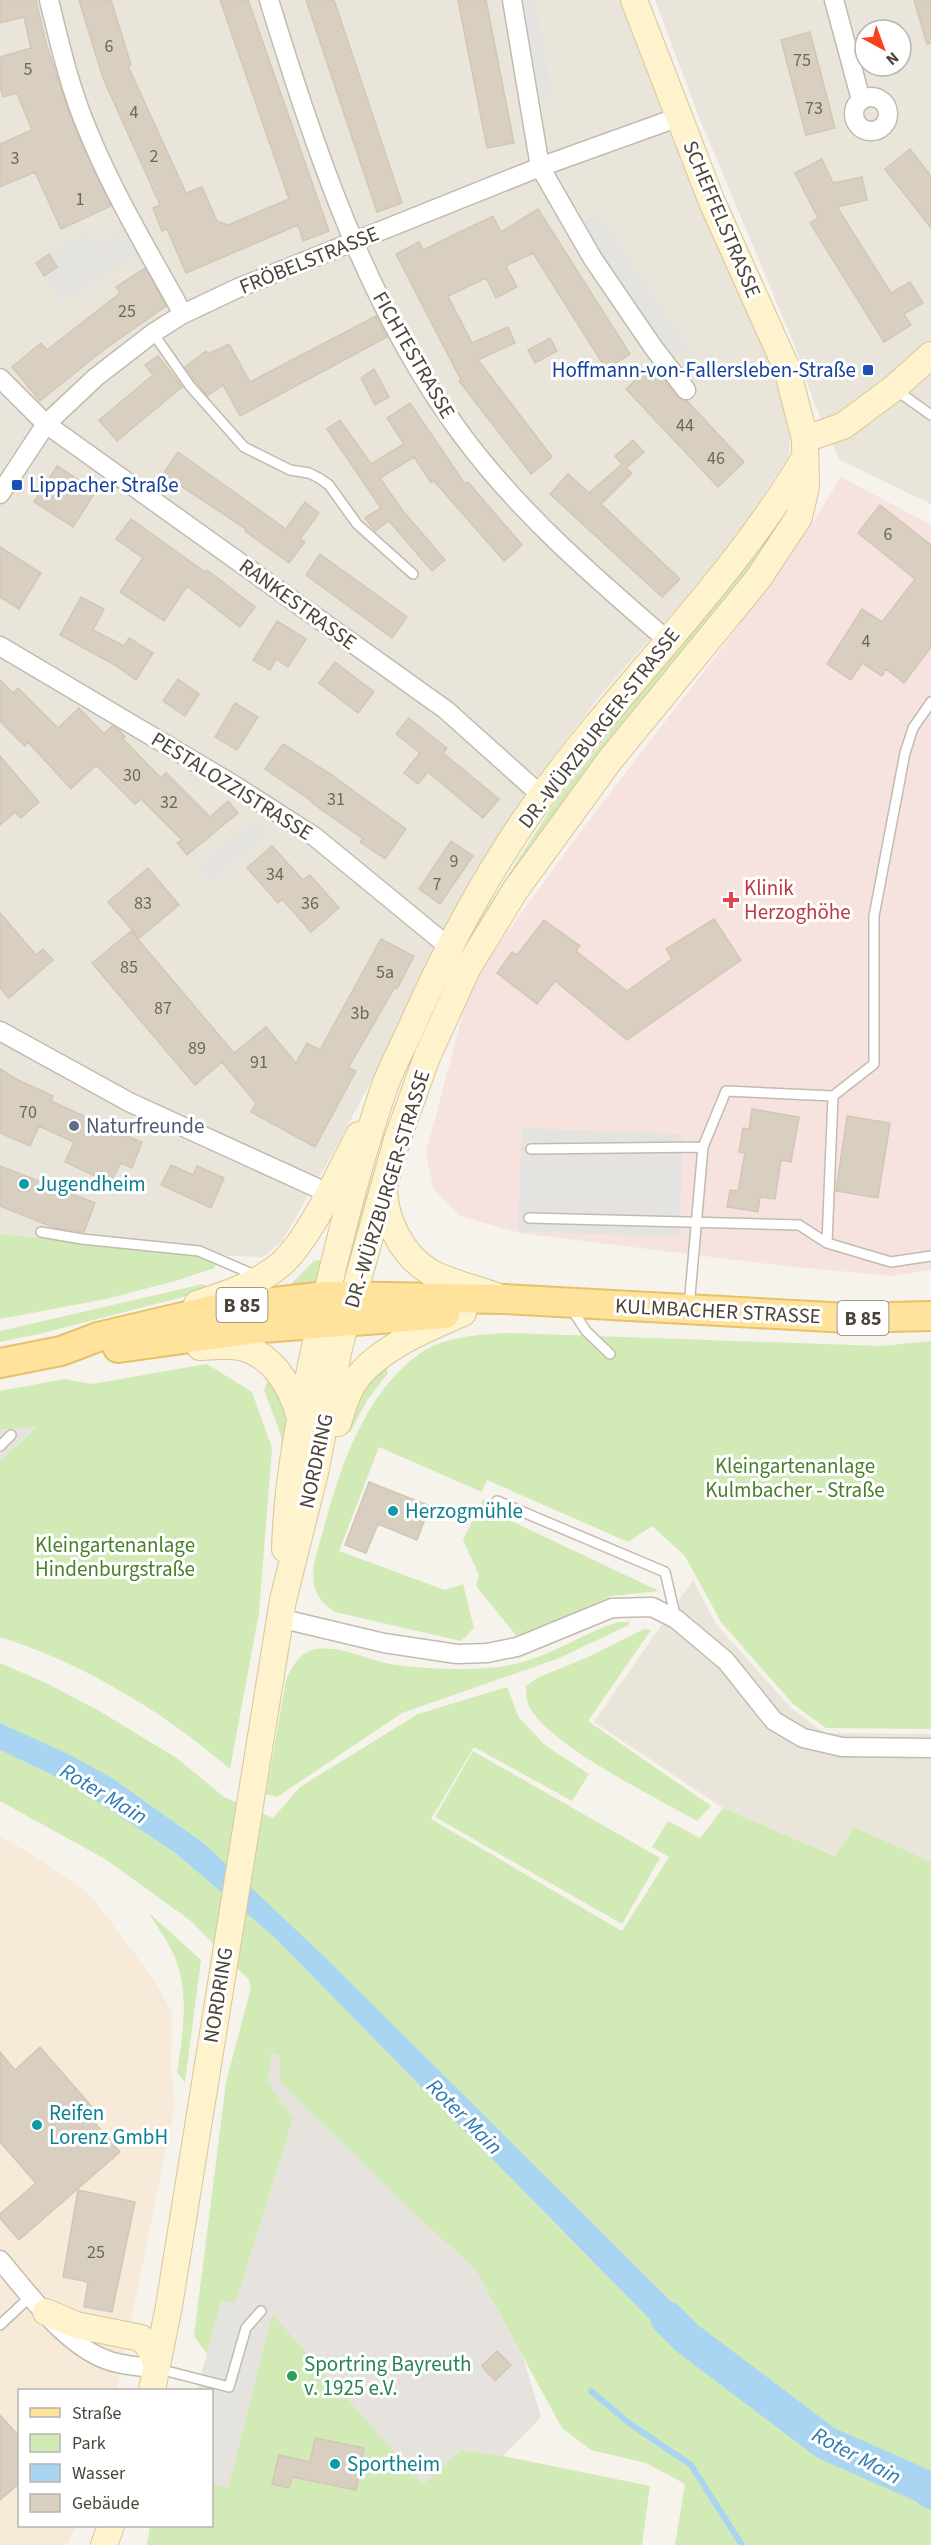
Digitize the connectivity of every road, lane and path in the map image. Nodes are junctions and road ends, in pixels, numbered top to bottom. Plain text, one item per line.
1 (49, 0) edge
2 (269, 0) edge
3 (512, 0) edge
4 (634, 0) edge
5 (834, 0) edge
6 (861, 100) dead end
7 (679, 117) junction
8 (540, 167) junction
9 (354, 241) junction
10 (183, 314) junction
11 (153, 333) junction
12 (931, 355) edge
13 (0, 378) edge
14 (894, 388) junction
15 (686, 390) dead end
16 (931, 415) edge
17 (46, 423) junction
18 (806, 448) junction
19 (0, 494) edge
20 (413, 573) dead end
21 (667, 640) junction
22 (0, 646) edge
23 (931, 702) edge
24 (542, 796) junction
25 (449, 947) junction
26 (0, 1030) edge
27 (382, 1092) junction
28 (833, 1096) junction
29 (703, 1147) junction
30 (531, 1149) dead end
31 (384, 1187) junction
32 (328, 1193) junction
33 (529, 1218) dead end
34 (697, 1222) junction
35 (41, 1232) dead end
36 (827, 1243) junction
37 (931, 1256) edge
38 (262, 1278) junction
39 (504, 1299) junction
40 (568, 1303) junction
41 (336, 1309) junction
42 (689, 1309) junction
43 (463, 1313) junction
44 (931, 1316) edge
45 (160, 1332) junction
46 (610, 1354) dead end
47 (0, 1363) edge
48 (300, 1419) junction
49 (11, 1435) dead end
50 (0, 1446) edge
51 (315, 1473) junction
52 (497, 1501) dead end
53 (281, 1609) junction
54 (676, 1619) junction
55 (931, 1748) edge
56 (0, 2260) edge
57 (39, 2304) junction
58 (169, 2306) junction
59 (261, 2311) dead end
60 (0, 2325) edge
61 (141, 2338) junction
62 (155, 2380) edge
63 (111, 2527) edge
64 (104, 2545) edge

1 - 10 street
2 - 9 street, FICHTESTRASSE
3 - 8 street
4 - 7 main road, SCHEFFELSTRASSE
5 - 6 street
7 - 8 street, FRÖBELSTRASSE
7 - 18 main road, SCHEFFELSTRASSE
8 - 9 street, FRÖBELSTRASSE
8 - 15 street
9 - 10 street, FRÖBELSTRASSE
9 - 21 street, FICHTESTRASSE
10 - 11 street, FRÖBELSTRASSE
11 - 17 street, FRÖBELSTRASSE
11 - 20 lane
12 - 14 main road
13 - 17 street, RANKESTRASSE
14 - 16 lane
14 - 18 main road
17 - 19 street, FRÖBELSTRASSE
17 - 24 street, RANKESTRASSE
18 - 21 main road, DR.-WÜRZBURGER-STRASSE
18 - 31 main road, DR.-WÜRZBURGER-STRASSE
21 - 24 main road, DR.-WÜRZBURGER-STRASSE
22 - 25 street, PESTALOZZISTRASSE
23 - 28 lane
24 - 25 main road, DR.-WÜRZBURGER-STRASSE
25 - 27 main road, DR.-WÜRZBURGER-STRASSE
26 - 32 street
27 - 32 main road
27 - 41 main road, DR.-WÜRZBURGER-STRASSE
28 - 29 lane
28 - 36 lane
29 - 30 lane
29 - 34 lane
31 - 39 main road
31 - 41 main road, DR.-WÜRZBURGER-STRASSE
32 - 38 main road
33 - 34 lane
34 - 36 lane
34 - 42 lane
35 - 38 lane
36 - 37 lane
38 - 45 main road
39 - 40 main road, KULMBACHER STRASSE / B 85
39 - 41 main road, KULMBACHER STRASSE / B 85
39 - 43 main road, KULMBACHER STRASSE / B 85
40 - 42 main road, KULMBACHER STRASSE / B 85
40 - 46 lane
41 - 43 main road, KULMBACHER STRASSE / B 85
41 - 45 main road, B 85
41 - 48 main road, NORDRING
41 - 51 main road, NORDRING
42 - 44 main road, KULMBACHER STRASSE / B 85
43 - 51 main road
45 - 47 main road, B 85
45 - 48 main road
48 - 53 main road, NORDRING
49 - 50 lane
51 - 53 main road, NORDRING
52 - 54 lane
53 - 54 street
53 - 58 main road, NORDRING
54 - 55 street
56 - 57 street
57 - 60 lane
57 - 61 main road
57 - 62 street
58 - 61 main road
58 - 62 main road, NORDRING
59 - 62 lane
61 - 62 main road
63 - 64 main road

